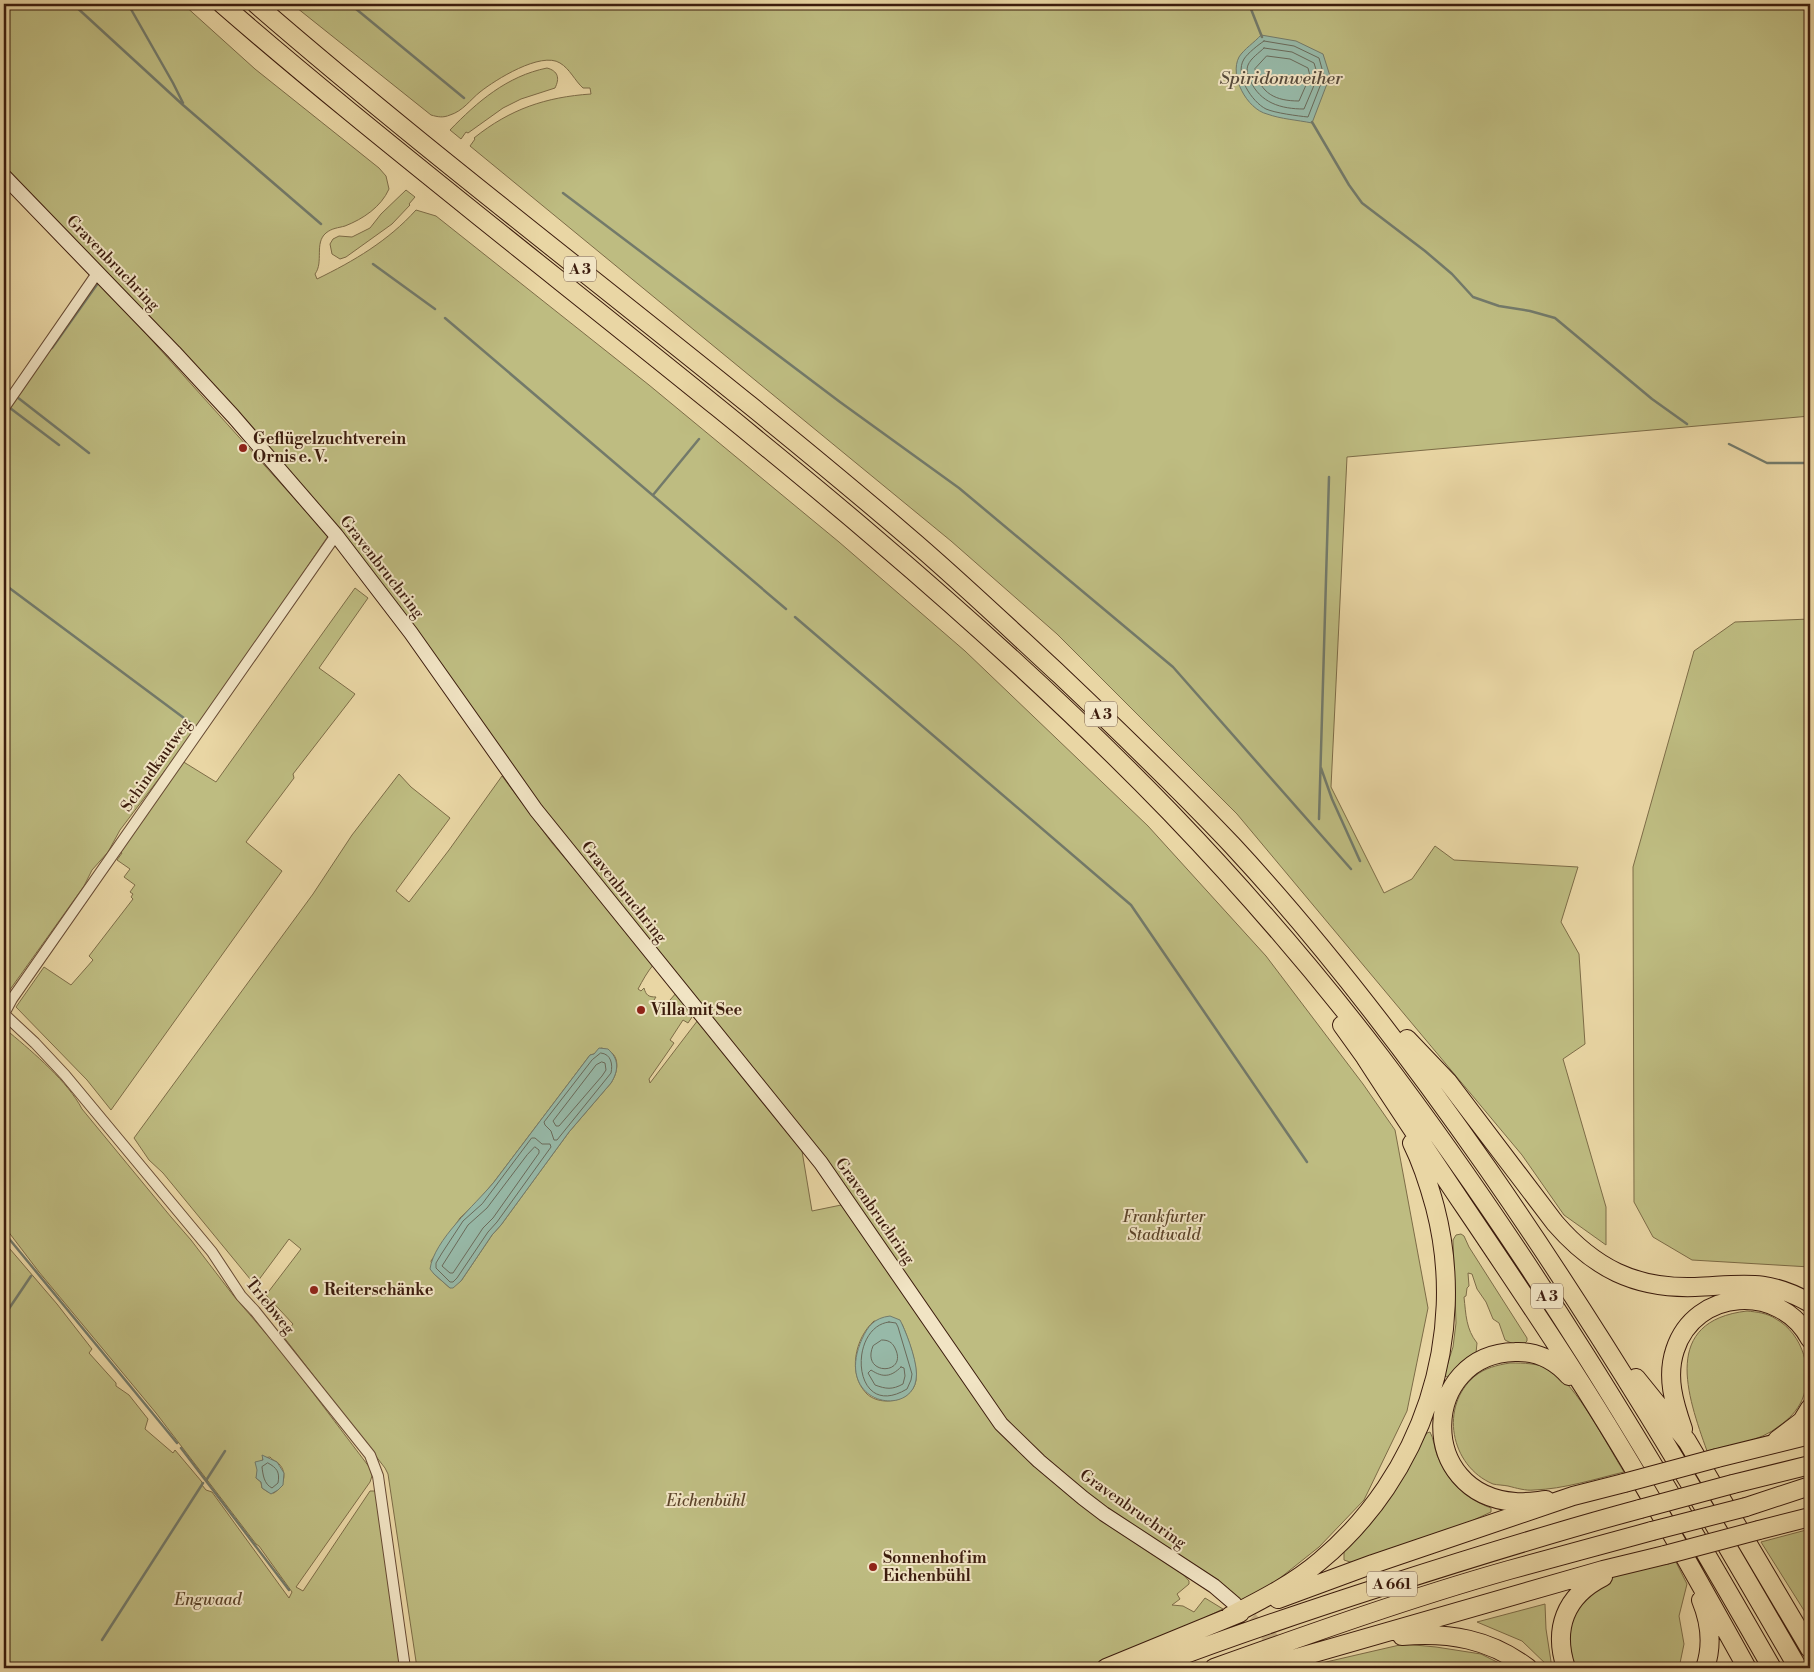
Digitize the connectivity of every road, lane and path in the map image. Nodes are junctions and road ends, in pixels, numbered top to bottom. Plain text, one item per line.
1 (222, 4) edge
2 (256, 4) edge
3 (4, 176) edge
4 (98, 272) junction
5 (4, 408) edge
6 (336, 535) junction
7 (1291, 945) junction
8 (1352, 983) junction
9 (4, 1014) edge
10 (1387, 1091) junction
11 (1810, 1303) edge
12 (1591, 1324) junction
13 (1810, 1340) edge
14 (1810, 1408) edge
15 (1604, 1420) junction
16 (1810, 1435) edge
17 (1687, 1441) junction
18 (1765, 1447) junction
19 (1810, 1465) edge
20 (1810, 1486) edge
21 (1573, 1496) junction
22 (1810, 1498) edge
23 (1746, 1506) junction
24 (1810, 1517) edge
25 (1635, 1563) junction
26 (1690, 1564) junction
27 (1232, 1610) junction
28 (1788, 1612) junction
29 (1810, 1638) edge
30 (1349, 1644) junction
31 (1810, 1649) edge
32 (405, 1668) edge
33 (1106, 1668) edge
34 (1148, 1668) edge
35 (1214, 1668) edge
36 (1262, 1668) edge
37 (1528, 1668) edge
38 (1566, 1668) edge
39 (1705, 1668) edge
40 (1747, 1668) edge
41 (1772, 1668) edge
42 (1798, 1668) edge

1 - 7 highway, A 3
2 - 8 highway, A 3
3 - 4 street, Gravenbruchring
4 - 5 street
4 - 6 street, Gravenbruchring
6 - 9 street, Schindkautweg
6 - 27 street, Gravenbruchring
7 - 10 highway
7 - 41 highway, A 3
8 - 11 highway
8 - 12 highway, A 3
9 - 32 street, Triebweg
10 - 15 highway
10 - 27 highway
12 - 17 highway
12 - 42 highway, A 3
13 - 17 highway
14 - 18 highway
15 - 21 highway
15 - 26 highway
16 - 18 highway
17 - 28 highway
18 - 21 highway, bridge
19 - 34 highway, A 661, bridge
20 - 23 highway, A 661
21 - 27 highway
22 - 23 highway
23 - 35 highway, A 661, bridge
24 - 25 highway, bridge
25 - 30 highway
25 - 38 highway
26 - 39 highway
26 - 40 highway
27 - 33 highway
28 - 29 highway
28 - 31 highway
30 - 36 highway
30 - 37 highway

